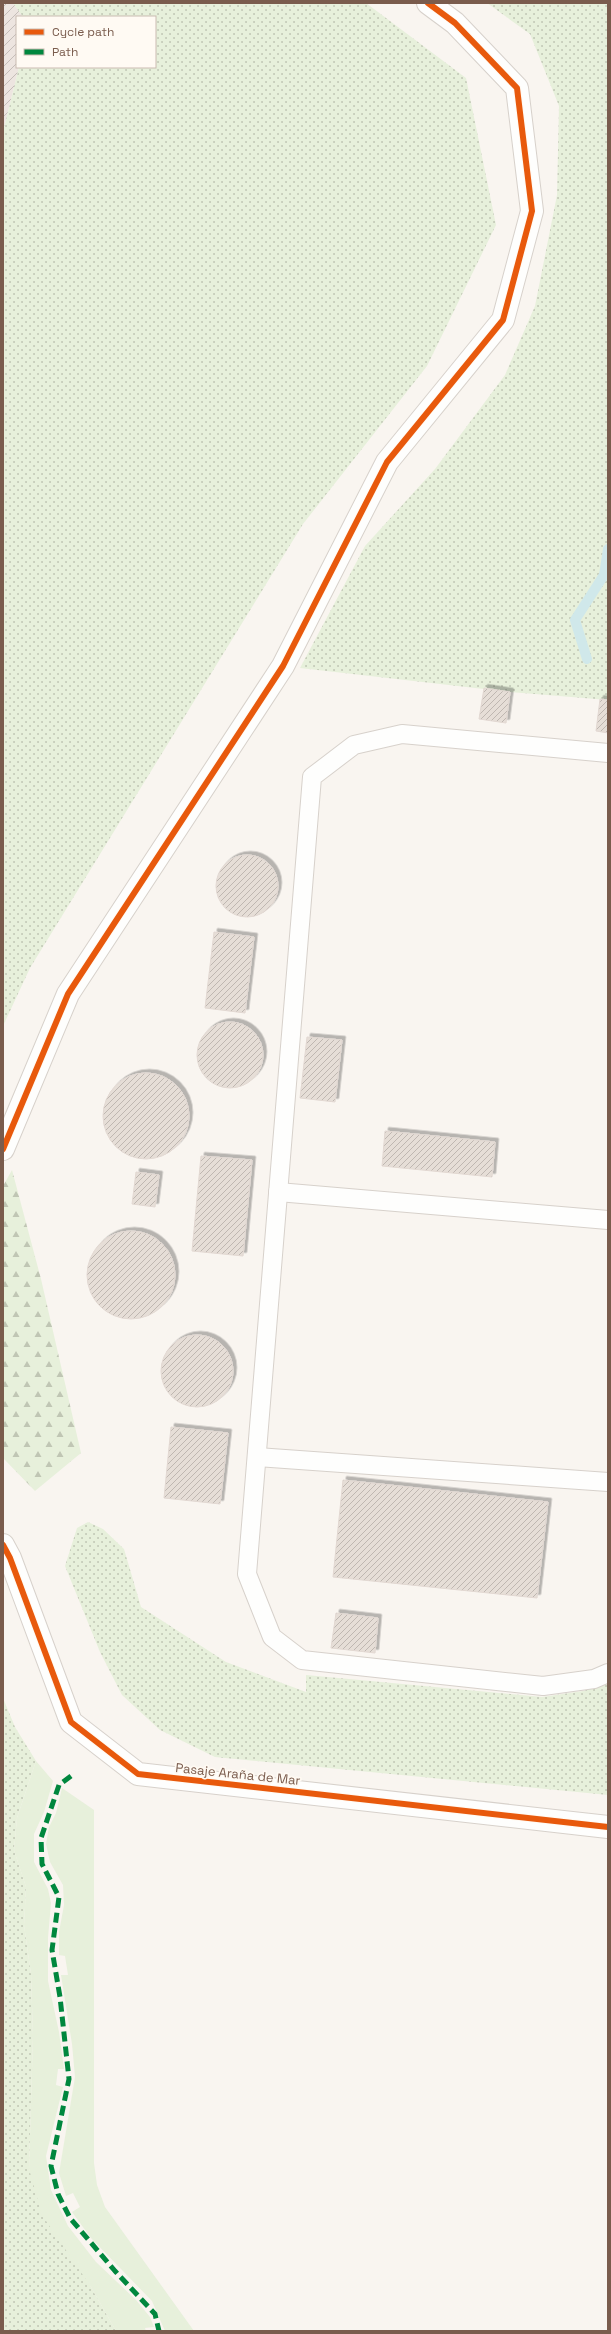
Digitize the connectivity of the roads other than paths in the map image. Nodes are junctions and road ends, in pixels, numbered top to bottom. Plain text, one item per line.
1 (428, 3) edge
2 (608, 753) edge
3 (3, 1149) edge
4 (278, 1192) junction
5 (608, 1220) edge
6 (257, 1457) junction
7 (608, 1482) edge
8 (3, 1545) edge
9 (608, 1673) edge
10 (608, 1827) edge

1 - 3 street
2 - 4 lane
4 - 5 lane
4 - 6 lane
6 - 7 lane
6 - 9 lane
8 - 10 street, Pasaje Araña de Mar

